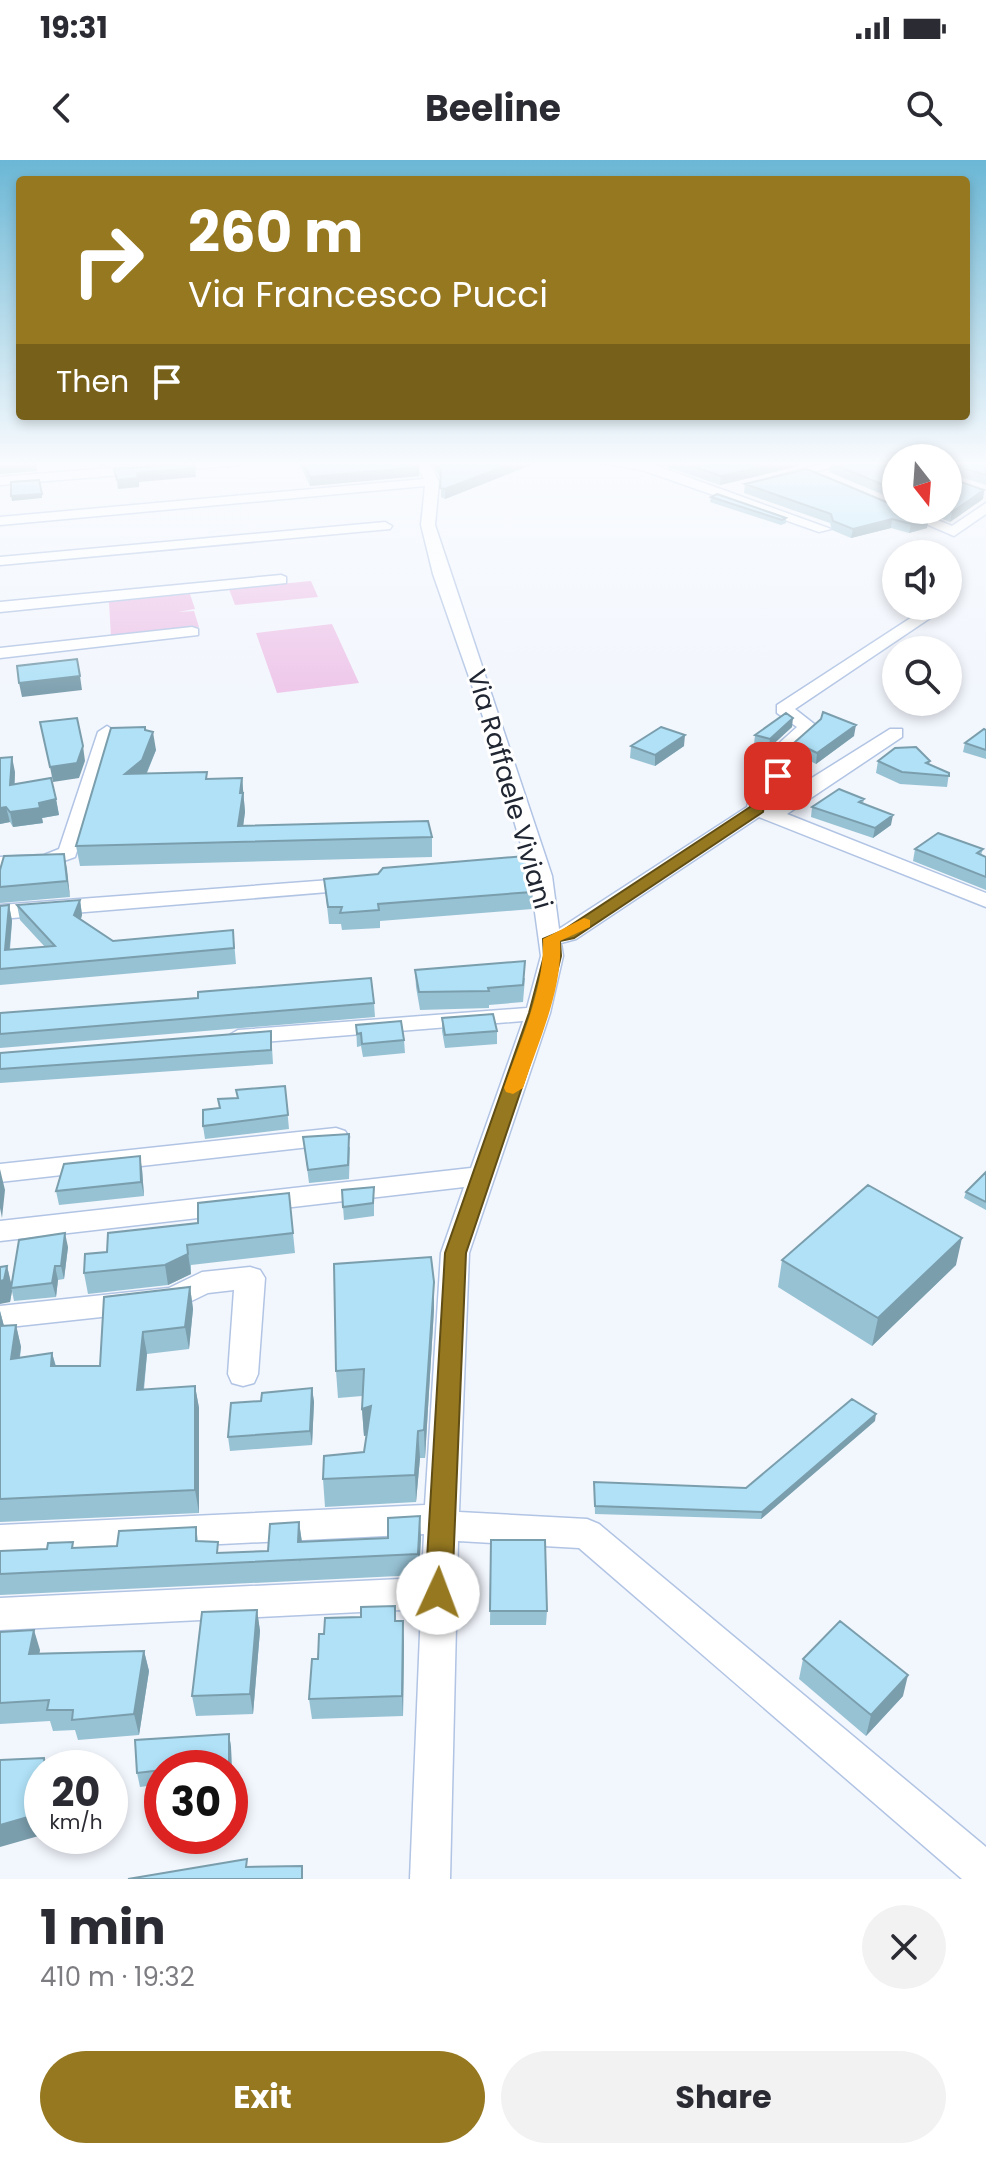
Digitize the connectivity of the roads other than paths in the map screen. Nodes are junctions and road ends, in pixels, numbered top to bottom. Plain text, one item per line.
1 (218, 541) edge
2 (432, 541) edge
3 (0, 561) edge
4 (281, 580) dead end
5 (0, 607) edge
6 (919, 620) edge
7 (192, 632) dead end
8 (0, 653) edge
9 (107, 732) edge
10 (896, 733) dead end
11 (765, 812) junction
12 (0, 863) edge
13 (371, 883) edge
14 (986, 901) edge
15 (0, 912) edge
16 (551, 939) junction
17 (523, 1014) dead end
18 (206, 1039) edge
19 (348, 1136) edge
20 (0, 1173) edge
21 (483, 1176) junction
22 (0, 1231) edge
23 (0, 1317) edge
24 (243, 1374) dead end
25 (441, 1522) junction
26 (0, 1540) edge
27 (438, 1593) junction
28 (0, 1614) edge
29 (986, 1873) edge
30 (430, 1879) edge

1 - 3 street
2 - 16 street, Via Raffaele Viviani
4 - 5 street
6 - 11 street
7 - 8 street
9 - 12 street
10 - 11 street
11 - 14 street
11 - 16 street
13 - 15 street
16 - 21 street, Via Raffaele Viviani
17 - 18 street
19 - 20 street
21 - 22 street
21 - 25 street, Via Raffaele Viviani
23 - 24 street
25 - 26 street
25 - 27 street, Via Raffaele Viviani
25 - 29 street
27 - 28 street
27 - 30 street, Via Raffaele Viviani

